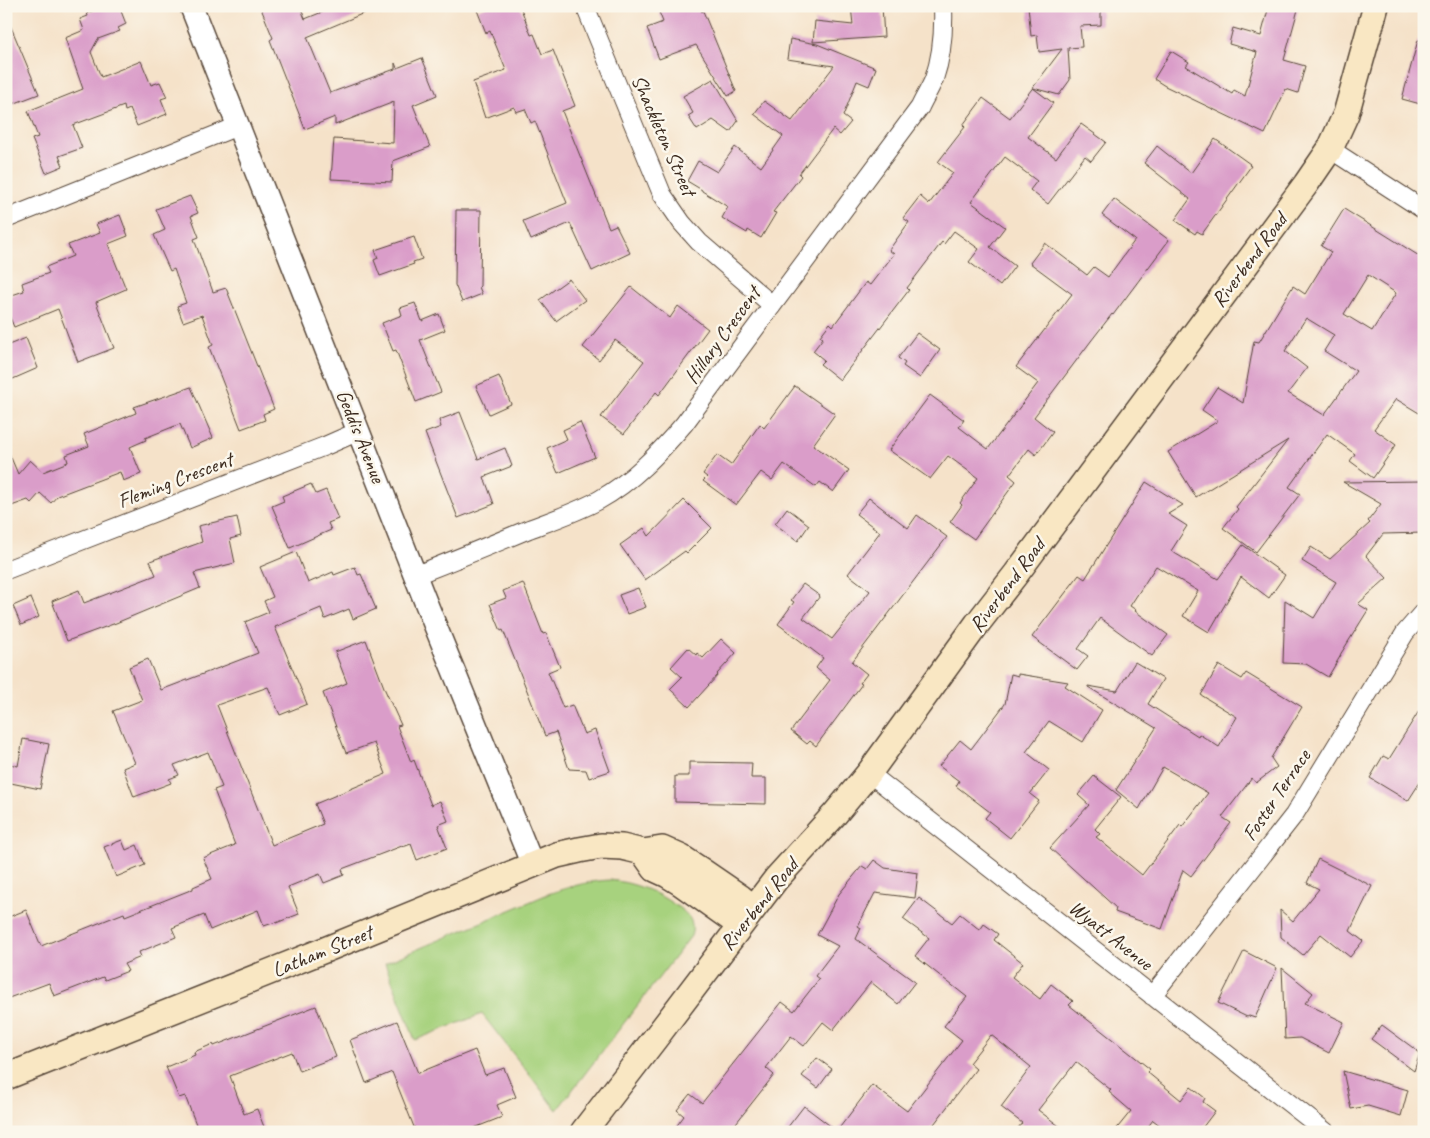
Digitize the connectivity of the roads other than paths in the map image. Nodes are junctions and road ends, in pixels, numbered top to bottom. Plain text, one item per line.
1 (191, 6) edge
2 (585, 6) edge
3 (943, 6) edge
4 (1376, 6) edge
5 (238, 126) junction
6 (1330, 149) junction
7 (1424, 210) edge
8 (6, 219) edge
9 (772, 304) junction
10 (359, 431) junction
11 (6, 570) edge
12 (416, 575) junction
13 (1424, 611) edge
14 (869, 773) junction
15 (533, 866) junction
16 (747, 917) junction
17 (1152, 996) junction
18 (6, 1077) edge
19 (582, 1132) edge
20 (1326, 1132) edge

1 - 5 street, Geddis Avenue
2 - 9 street, Shackleton Street
3 - 9 street, Hillary Crescent
4 - 6 main road, Riverbend Road
5 - 8 street
5 - 10 street, Geddis Avenue
6 - 7 street
6 - 14 main road, Riverbend Road
9 - 12 street, Hillary Crescent
10 - 11 street, Fleming Crescent
10 - 12 street, Geddis Avenue
12 - 15 street, Geddis Avenue
13 - 17 street, Foster Terrace
14 - 16 main road, Riverbend Road
14 - 17 street, Wyatt Avenue
15 - 16 main road, Latham Street
15 - 18 main road, Latham Street
16 - 19 main road, Riverbend Road
17 - 20 street, Wyatt Avenue

